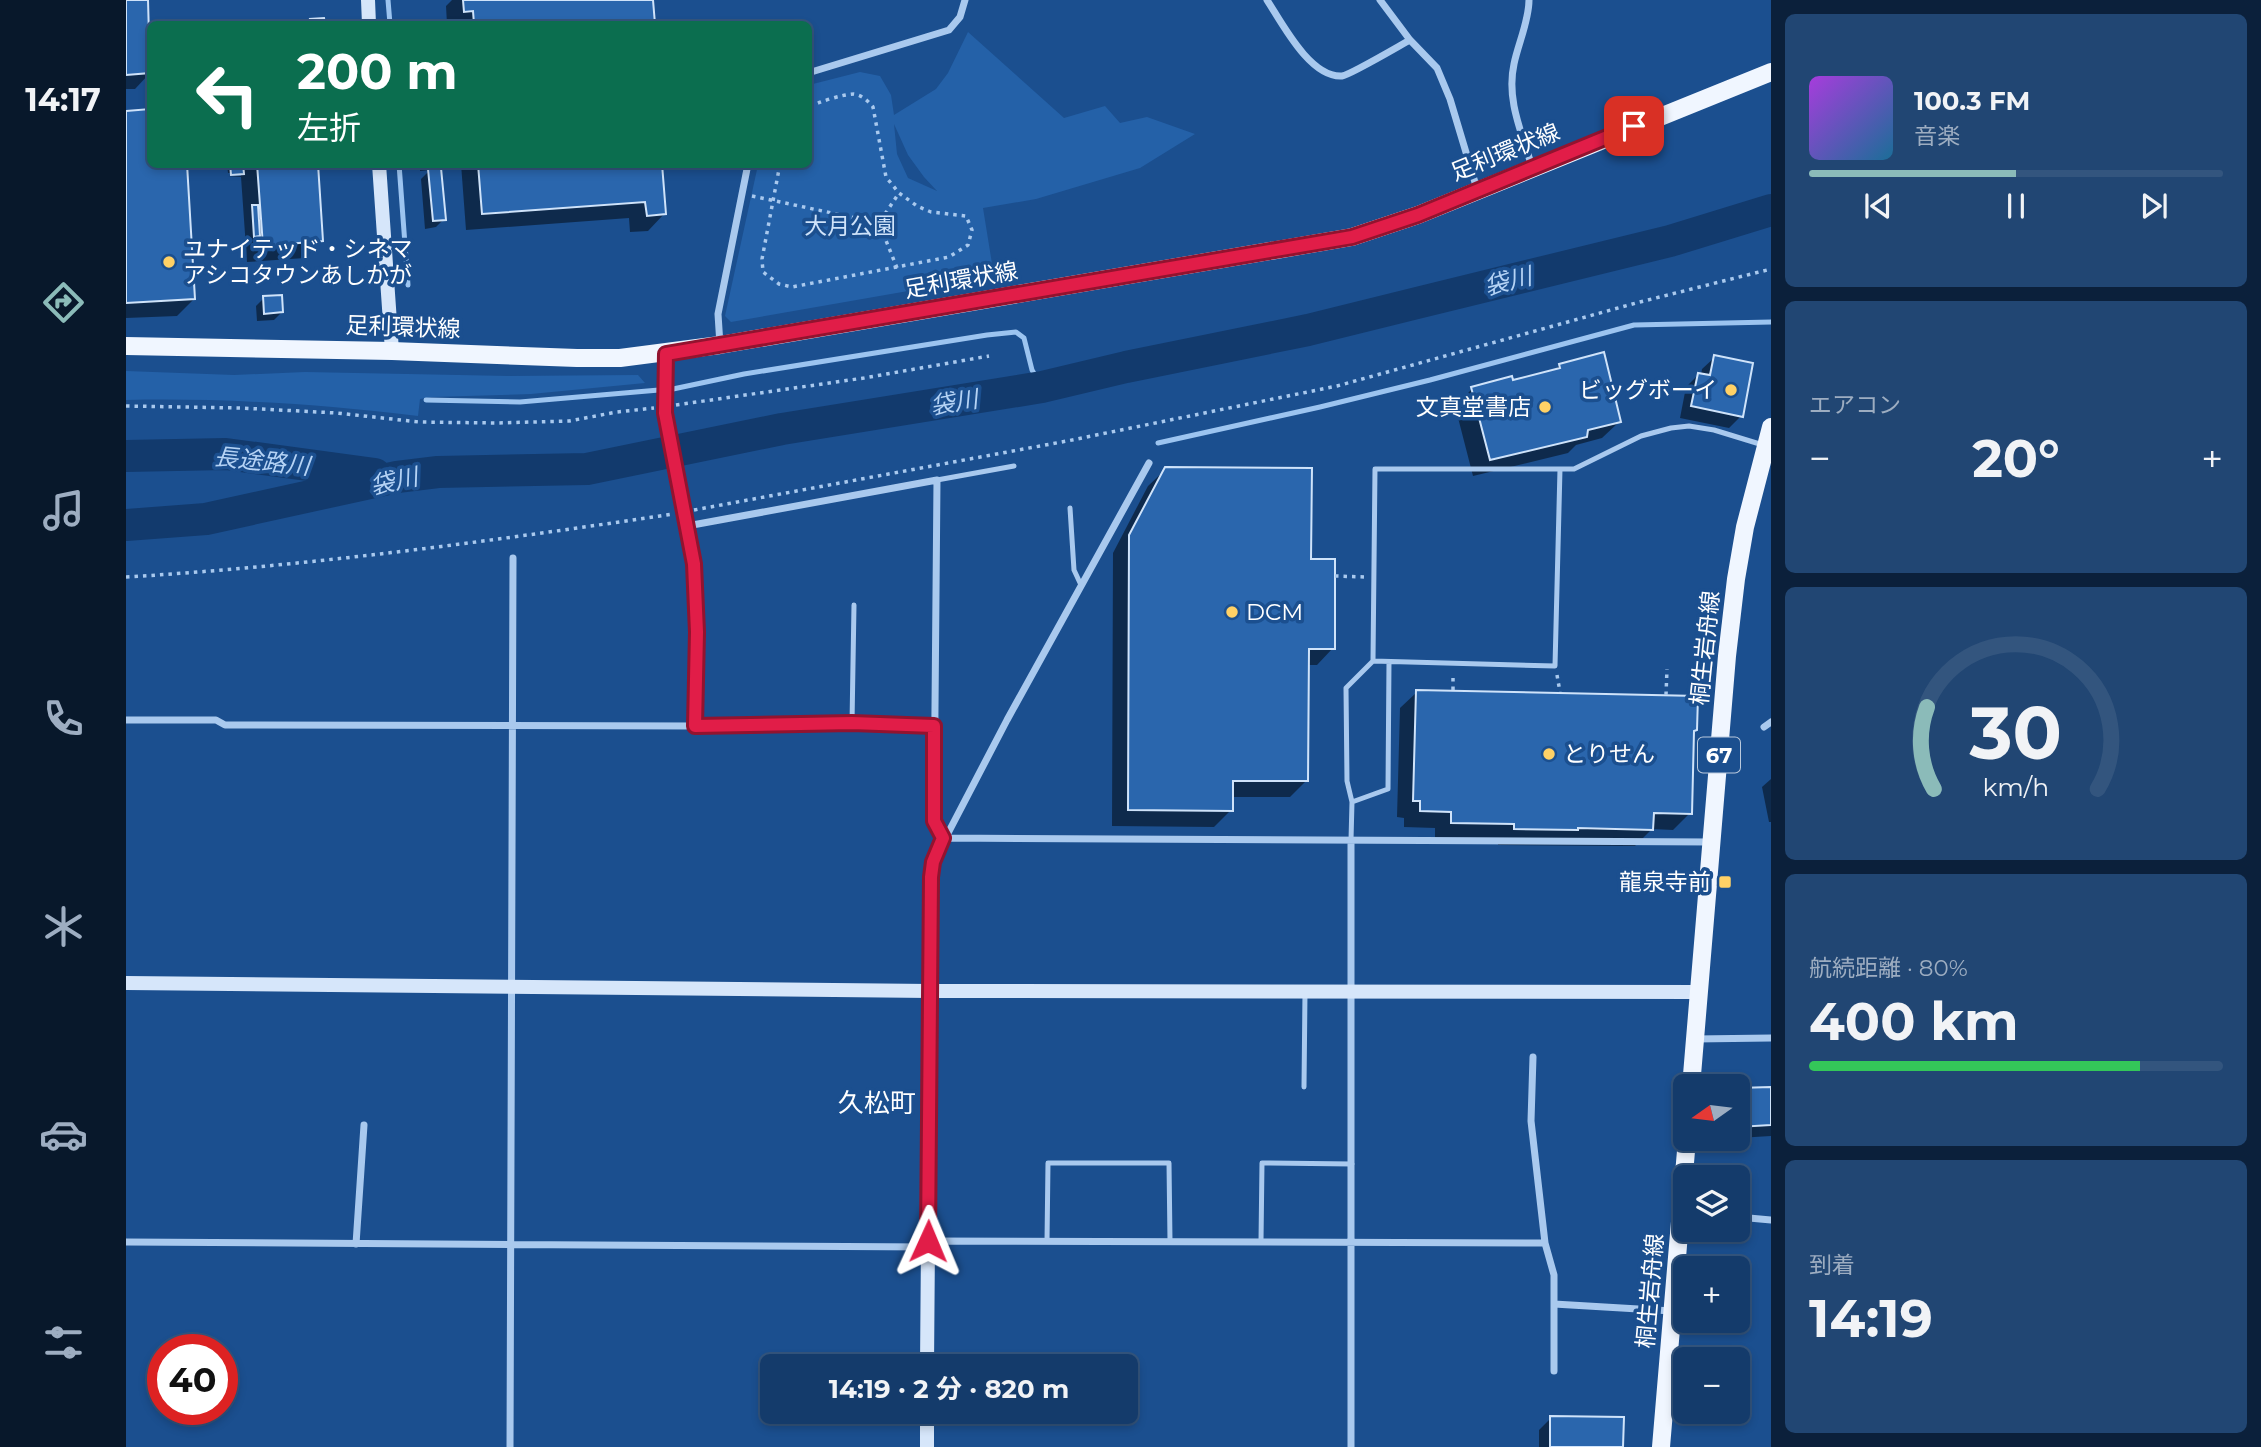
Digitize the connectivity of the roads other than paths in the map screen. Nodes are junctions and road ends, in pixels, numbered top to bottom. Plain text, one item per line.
1 (368, 0) edge
2 (965, 0) edge
3 (1267, 0) edge
4 (1380, 0) edge
5 (1531, 1) edge
6 (369, 21) edge
7 (1410, 40) junction
8 (812, 72) edge
9 (1771, 72) edge
10 (1532, 167) junction
11 (379, 168) edge
12 (747, 168) edge
13 (1478, 190) junction
14 (720, 345) junction
15 (126, 346) edge
16 (392, 351) junction
17 (666, 354) junction
18 (1771, 427) edge
19 (1769, 446) edge
20 (1149, 463) dead end
21 (1014, 466) dead end
22 (1560, 469) junction
23 (937, 480) junction
24 (1070, 509) dead end
25 (687, 526) junction
26 (513, 558) dead end
27 (1081, 585) junction
28 (854, 605) dead end
29 (1373, 662) junction
30 (1389, 662) junction
31 (126, 720) edge
32 (852, 723) junction
33 (512, 724) junction
34 (695, 726) junction
35 (934, 726) junction
36 (1352, 802) junction
37 (943, 838) junction
38 (1352, 840) junction
39 (1712, 842) junction
40 (126, 983) edge
41 (511, 986) junction
42 (1305, 990) junction
43 (1352, 990) junction
44 (930, 991) junction
45 (1699, 992) junction
46 (1771, 1038) edge
47 (1694, 1039) junction
48 (1532, 1057) dead end
49 (1691, 1074) edge
50 (1304, 1087) dead end
51 (364, 1125) dead end
52 (1352, 1164) junction
53 (1750, 1218) edge
54 (1771, 1220) edge
55 (1047, 1241) junction
56 (1170, 1241) junction
57 (1261, 1241) junction
58 (1352, 1241) junction
59 (126, 1242) edge
60 (1545, 1243) junction
61 (356, 1244) junction
62 (928, 1244) junction
63 (511, 1245) junction
64 (1554, 1304) junction
65 (1673, 1311) joint
66 (928, 1354) edge
67 (1554, 1371) dead end
68 (927, 1424) edge
69 (510, 1447) edge
70 (927, 1447) edge
71 (1351, 1447) edge
72 (1661, 1447) edge

1 - 6 street
2 - 8 street
3 - 7 street
4 - 7 street
5 - 10 street
7 - 13 street
9 - 10 main road, 足利環状線
10 - 13 main road, 足利環状線
11 - 16 street
12 - 14 street
13 - 14 main road, 足利環状線
14 - 17 main road, 足利環状線
15 - 16 main road, 足利環状線
16 - 17 main road, 足利環状線
17 - 25 lane
18 - 19 main road, 桐生岩舟線 / 67
19 - 22 lane
19 - 39 main road, 桐生岩舟線 / 67
20 - 27 street
21 - 23 lane
22 - 29 lane
22 - 30 lane
23 - 25 street
23 - 35 street
24 - 27 lane
25 - 34 lane
26 - 33 street
27 - 37 street
28 - 32 lane
29 - 30 lane
29 - 36 lane
30 - 36 lane
31 - 33 street
32 - 34 street
32 - 35 street
33 - 34 street
33 - 41 street
35 - 37 street
36 - 38 lane
37 - 38 street
37 - 44 street
38 - 39 street
38 - 43 street
39 - 45 main road, 桐生岩舟線 / 67
40 - 41 street
41 - 44 street
41 - 63 street
42 - 43 street
42 - 44 street
42 - 50 lane
43 - 45 street
43 - 52 street
44 - 62 street
45 - 47 main road, 桐生岩舟線 / 67
46 - 47 street
47 - 49 main road, 桐生岩舟線 / 67
48 - 60 street
51 - 61 street
52 - 57 lane
52 - 58 street
53 - 54 street
55 - 56 street
55 - 56 lane
55 - 62 street
56 - 57 street
57 - 58 street
58 - 60 street
58 - 71 street
59 - 61 street
60 - 64 street
61 - 63 street
62 - 63 street
62 - 66 street
63 - 69 street
64 - 65 street
64 - 67 street
65 - 72 main road, 桐生岩舟線
68 - 70 street

